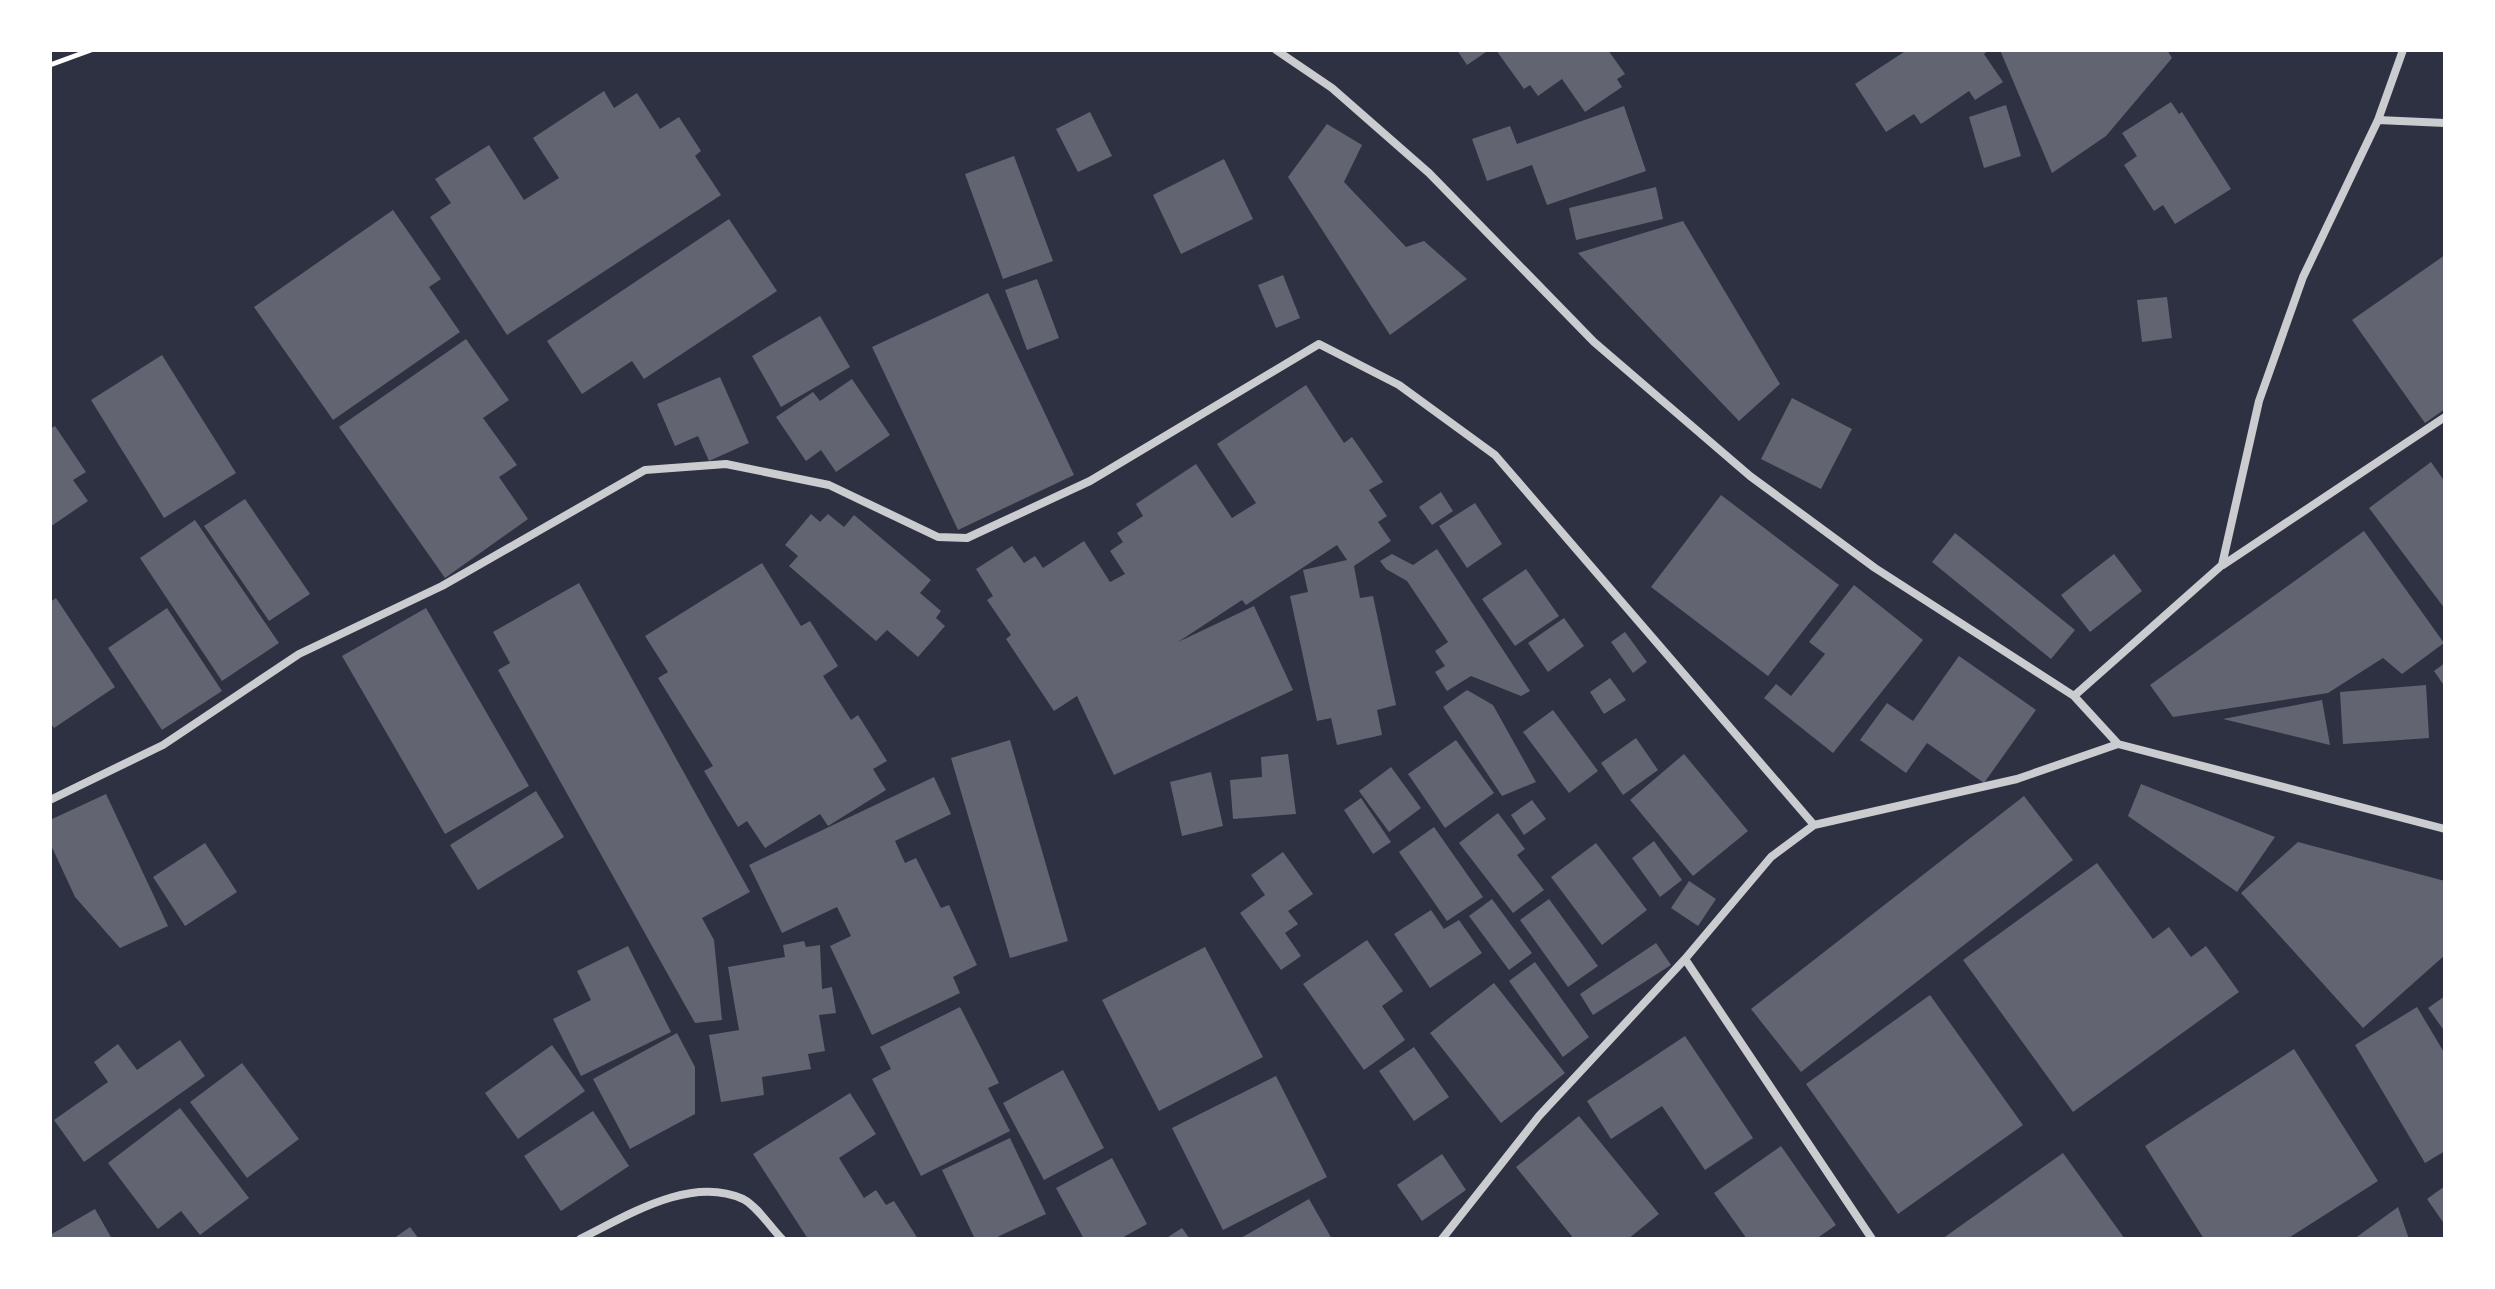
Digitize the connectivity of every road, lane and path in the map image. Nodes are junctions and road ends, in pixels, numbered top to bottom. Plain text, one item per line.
1 (91, 50) edge
2 (1276, 50) edge
3 (2403, 50) edge
4 (50, 65) edge
5 (2378, 120) junction
6 (2445, 123) edge
7 (2445, 417) edge
8 (2222, 565) junction
9 (2074, 696) junction
10 (2118, 744) junction
11 (50, 800) edge
12 (1814, 825) junction
13 (2445, 829) edge
14 (1685, 959) junction
15 (580, 1239) edge
16 (782, 1239) edge
17 (1442, 1239) edge
18 (1872, 1239) edge

1 - 4 path
2 - 9 street
3 - 5 street
5 - 6 street
5 - 8 street
7 - 8 street
8 - 9 street
9 - 10 street
10 - 12 street
10 - 13 street
11 - 12 street
12 - 14 street
14 - 17 street
14 - 18 street
15 - 16 street

